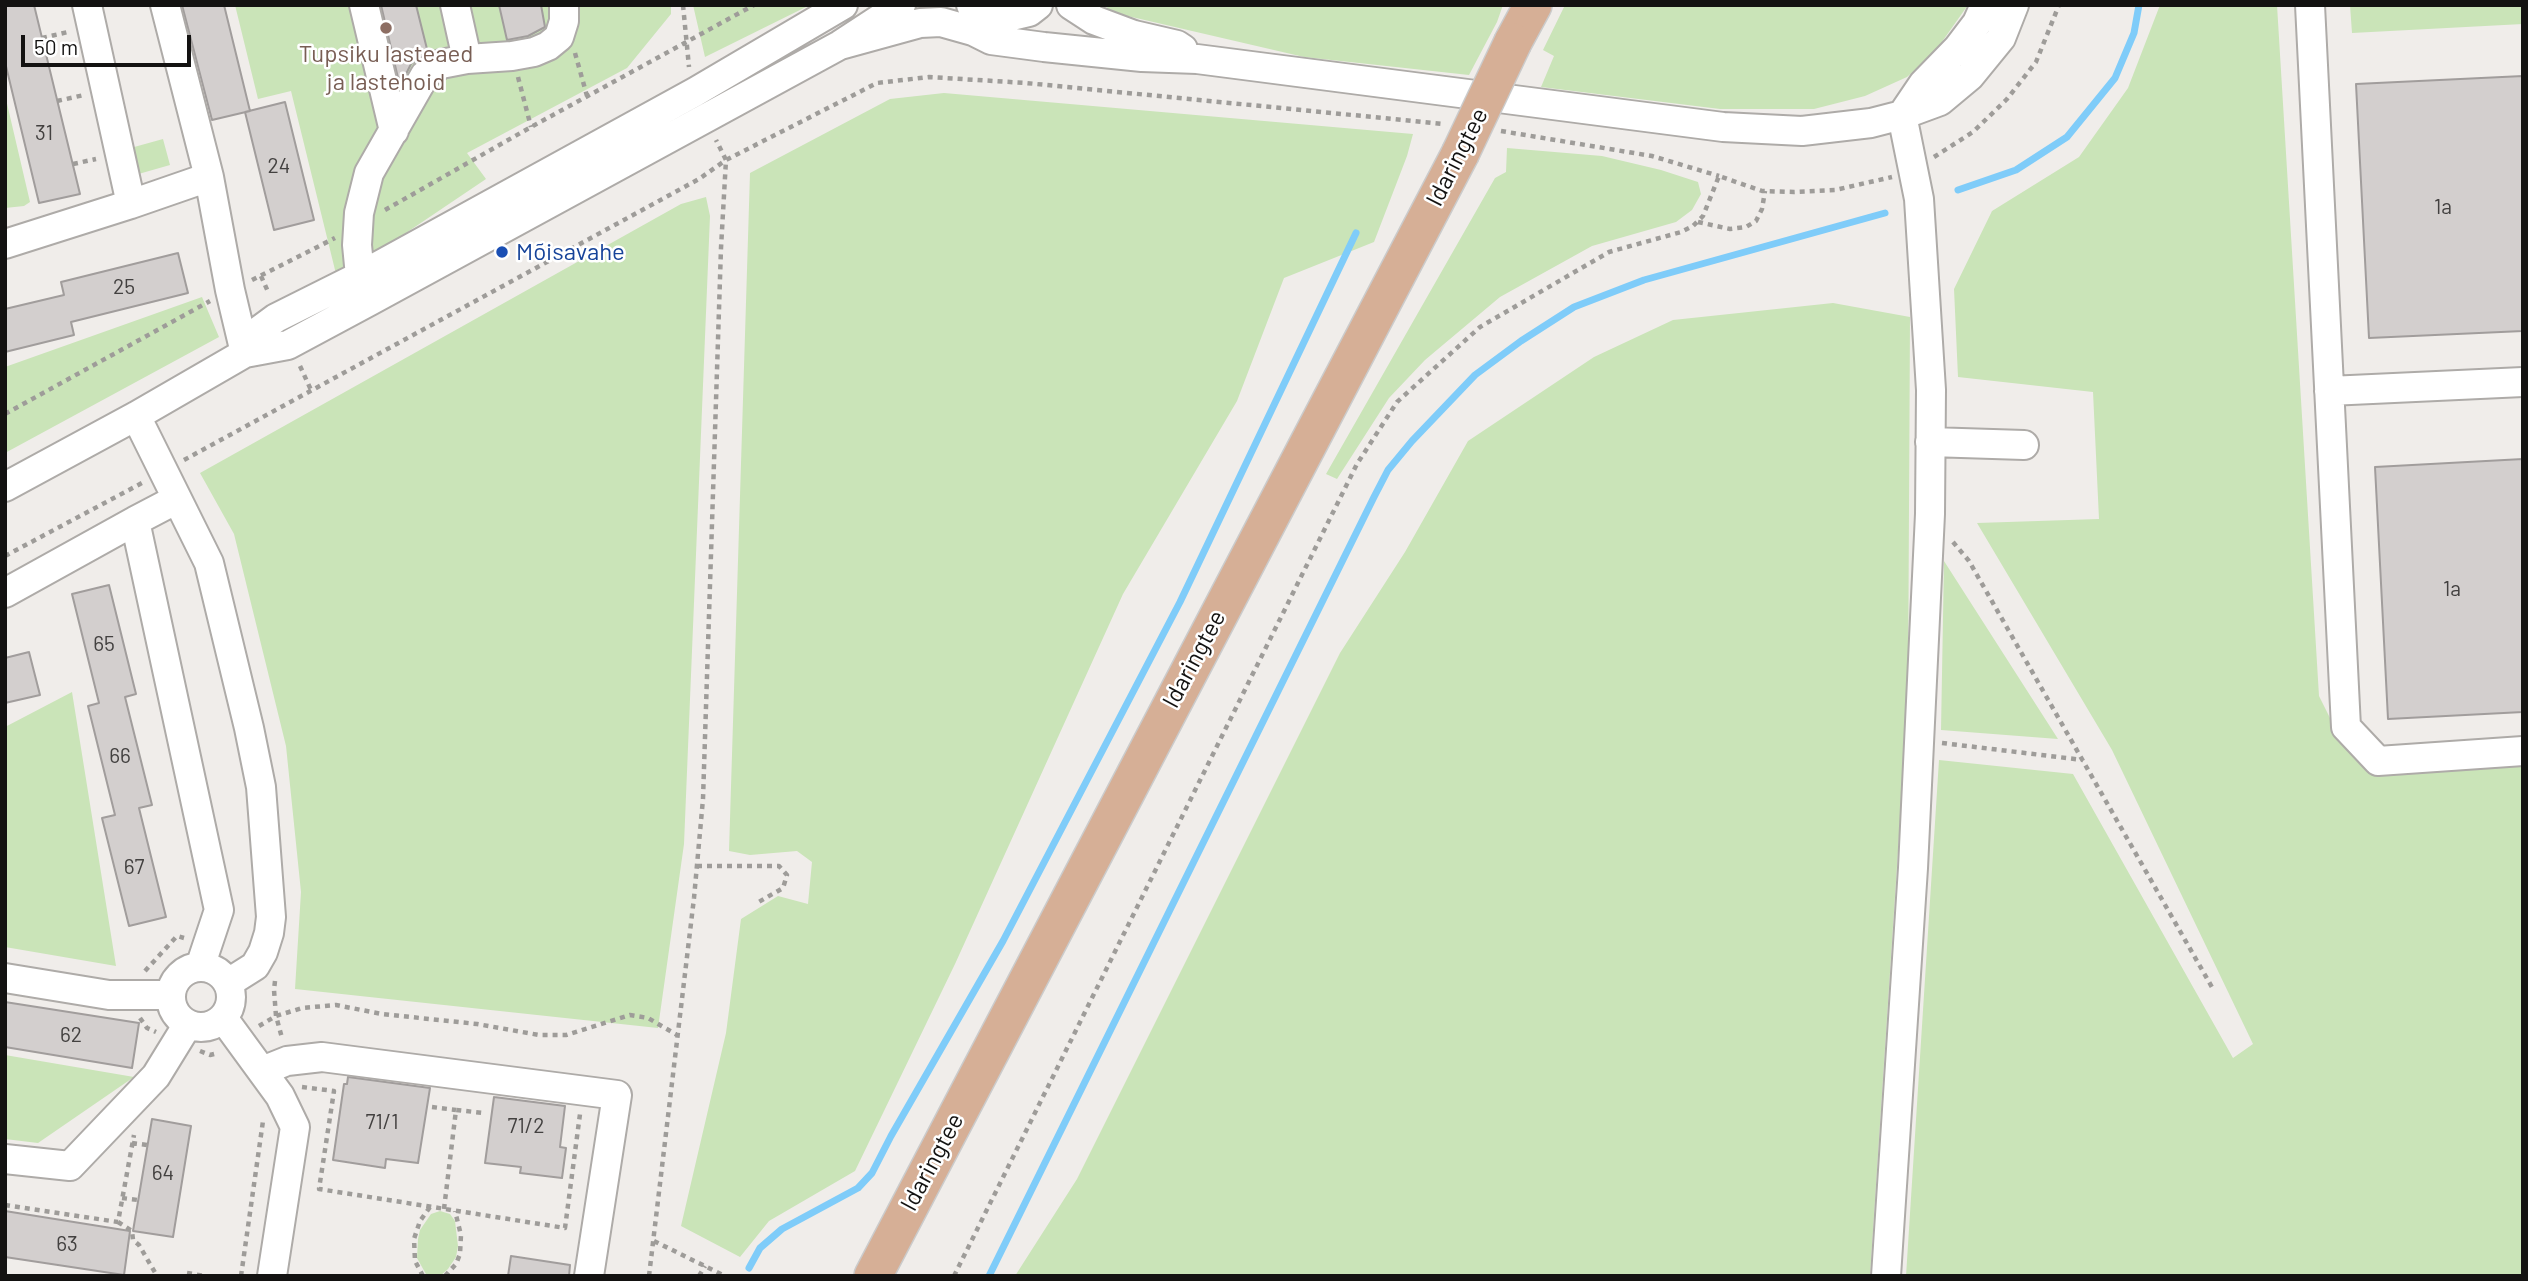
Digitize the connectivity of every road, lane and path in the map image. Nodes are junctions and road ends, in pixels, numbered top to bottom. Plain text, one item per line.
1 (87, 5) edge
2 (165, 5) edge
3 (364, 5) edge
4 (456, 5) edge
5 (564, 5) edge
6 (682, 5) edge
7 (754, 5) edge
8 (843, 5) edge
9 (901, 5) edge
10 (955, 5) edge
11 (1038, 5) edge
12 (1071, 5) edge
13 (1526, 5) edge
14 (1532, 5) edge
15 (1985, 5) edge
16 (2014, 5) edge
17 (2059, 5) edge
18 (2310, 5) edge
19 (972, 18) edge
20 (687, 41) junction
21 (1513, 42) junction
22 (840, 46) junction
23 (512, 56) junction
24 (467, 59) junction
25 (1197, 59) junction
26 (690, 68) dead end
27 (1902, 116) junction
28 (531, 127) dead end
29 (394, 131) junction
30 (1497, 131) dead end
31 (713, 134) dead end
32 (1453, 139) junction
33 (726, 160) junction
34 (1913, 171) junction
35 (1719, 176) junction
36 (209, 177) junction
37 (1765, 191) junction
38 (131, 204) junction
39 (1698, 222) junction
40 (12, 237) edge
41 (261, 276) dead end
42 (365, 288) junction
43 (270, 296) dead end
44 (245, 353) junction
45 (298, 362) dead end
46 (2523, 382) edge
47 (311, 390) junction
48 (2329, 391) junction
49 (136, 416) junction
50 (1930, 442) junction
51 (2024, 445) dead end
52 (163, 471) junction
53 (5, 487) edge
54 (177, 499) junction
55 (1930, 514) junction
56 (135, 521) junction
57 (5, 556) edge
58 (5, 593) edge
59 (1920, 740) junction
60 (2523, 751) edge
61 (2084, 760) junction
62 (697, 866) junction
63 (757, 903) dead end
64 (204, 954) junction
65 (5, 978) edge
66 (228, 984) junction
67 (2213, 989) dead end
68 (136, 995) junction
69 (171, 995) junction
70 (276, 1016) dead end
71 (223, 1018) junction
72 (183, 1033) junction
73 (677, 1035) junction
74 (224, 1052) dead end
75 (262, 1071) junction
76 (295, 1086) dead end
77 (142, 1090) junction
78 (583, 1090) junction
79 (432, 1107) dead end
80 (456, 1110) junction
81 (484, 1113) dead end
82 (263, 1119) dead end
83 (132, 1143) junction
84 (147, 1145) dead end
85 (5, 1159) edge
86 (122, 1198) junction
87 (138, 1200) dead end
88 (5, 1205) edge
89 (430, 1207) junction
90 (444, 1209) junction
91 (455, 1211) junction
92 (118, 1222) junction
93 (654, 1241) junction
94 (705, 1266) junction
95 (187, 1273) dead end
96 (157, 1276) edge
97 (205, 1276) edge
98 (241, 1276) edge
99 (272, 1276) edge
100 (423, 1276) edge
101 (445, 1276) edge
102 (589, 1276) edge
103 (649, 1276) edge
104 (699, 1276) edge
105 (725, 1276) edge
106 (873, 1276) edge
107 (954, 1276) edge
108 (1886, 1276) edge

1 - 38 street
2 - 36 street
3 - 29 street
4 - 24 street
5 - 23 street
6 - 20 path
7 - 20 path
8 - 42 street
9 - 22 street
10 - 19 street
11 - 19 street
12 - 25 street
13 - 21 main road, Idaringtee
14 - 21 main road, Idaringtee
15 - 27 street
16 - 27 street
17 - 34 path
18 - 48 street
19 - 22 street
19 - 25 street
20 - 26 path
21 - 32 main road, Idaringtee, bridge
22 - 42 street
23 - 24 street
23 - 28 path
24 - 29 street
25 - 27 street
27 - 34 street
29 - 42 street
30 - 35 path
31 - 33 path
32 - 33 path
32 - 106 main road, Idaringtee
33 - 47 path
33 - 62 path
34 - 37 path
34 - 50 street
35 - 37 path
35 - 39 path
36 - 38 street
36 - 44 street
37 - 39 path
38 - 40 street
39 - 107 path
41 - 43 path
42 - 44 street
44 - 49 street
45 - 47 path
46 - 48 street
47 - 52 path
48 - 60 street
49 - 52 street
49 - 53 street
50 - 51 street
50 - 55 street
52 - 54 street
52 - 57 path
54 - 56 street
54 - 66 street
55 - 59 street
55 - 61 path
56 - 58 street
56 - 64 street
59 - 61 path
59 - 108 street
61 - 67 path
62 - 63 path
62 - 73 path
64 - 66 street
64 - 68 path
64 - 69 street
65 - 68 street
66 - 71 street
68 - 69 street
68 - 72 path
69 - 72 street
70 - 73 path
71 - 72 street
71 - 75 street
72 - 74 path
72 - 77 street
73 - 93 path
75 - 78 street
75 - 99 street
76 - 89 path
77 - 83 path
77 - 85 street
78 - 91 path
78 - 102 street
79 - 80 path
80 - 81 path
80 - 90 path
82 - 98 path
83 - 84 path
83 - 86 path
86 - 87 path
86 - 92 path
88 - 92 path
89 - 90 path
89 - 100 path
90 - 91 path
91 - 101 path
92 - 96 path
93 - 94 path
93 - 103 path
94 - 104 path
94 - 105 path
95 - 97 path

